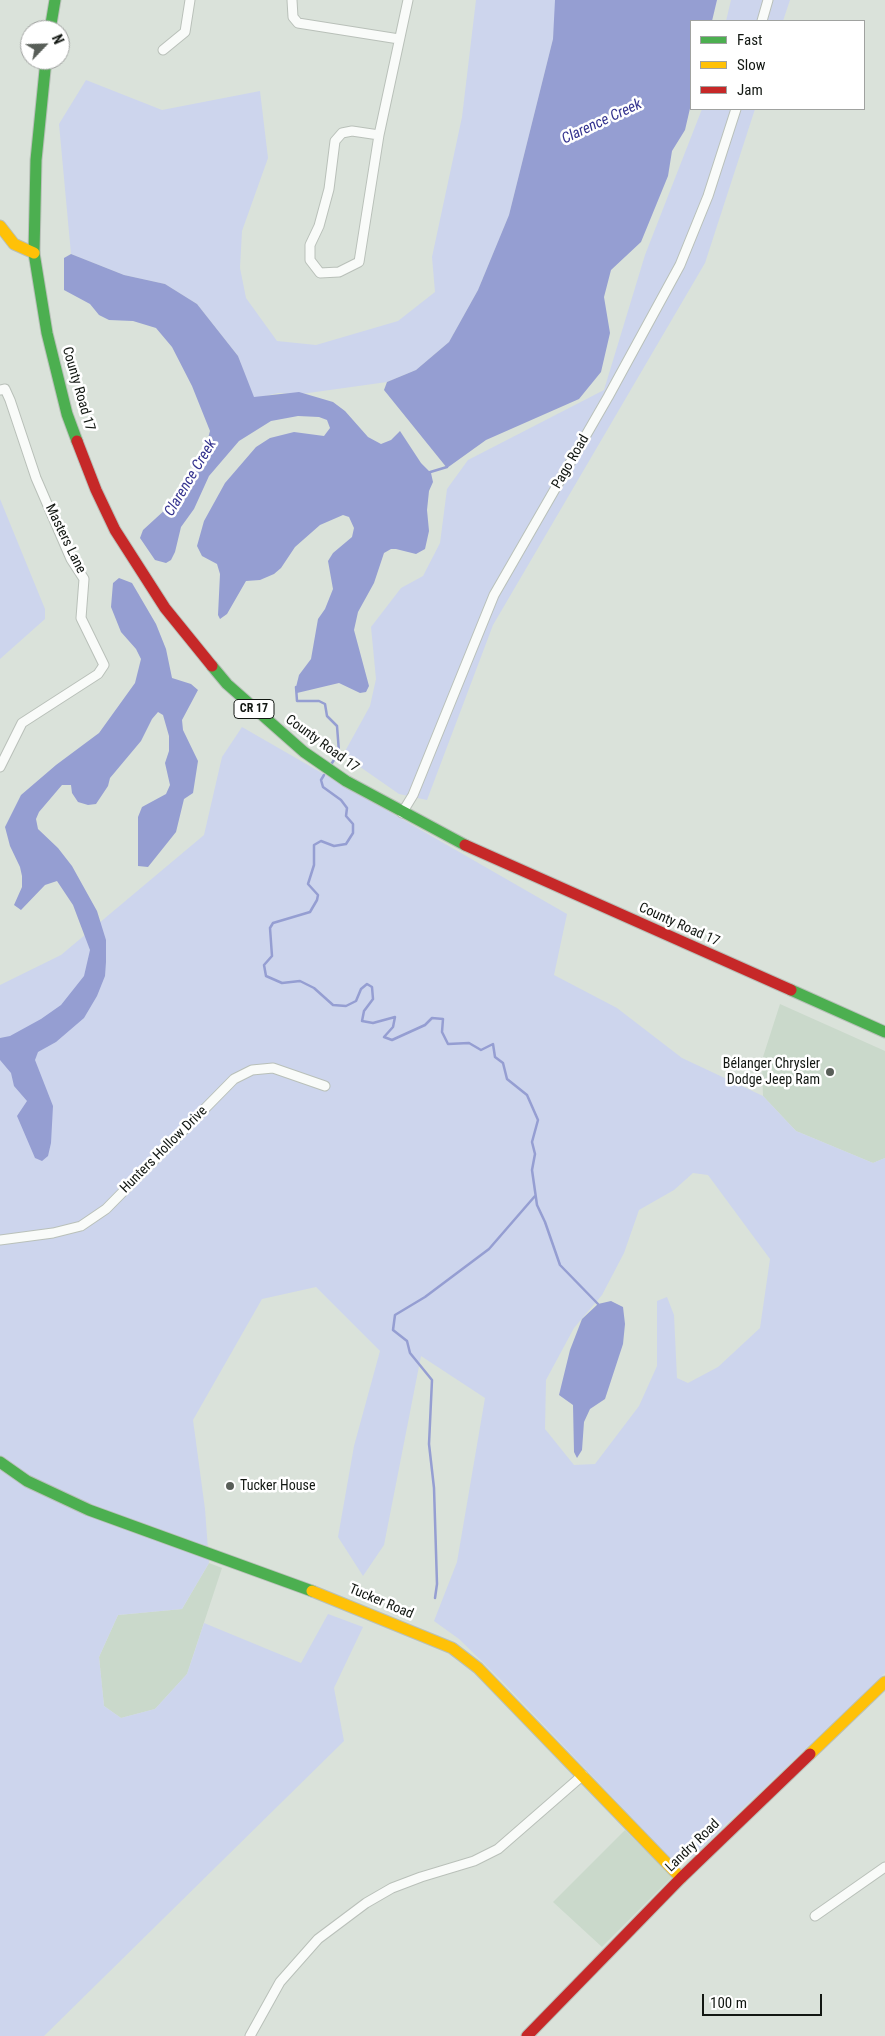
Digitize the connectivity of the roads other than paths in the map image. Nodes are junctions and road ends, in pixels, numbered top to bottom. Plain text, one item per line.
1 (55, 0) edge
2 (190, 0) edge
3 (292, 0) edge
4 (408, 0) edge
5 (768, 0) edge
6 (52, 20) edge
7 (762, 20) edge
8 (398, 39) junction
9 (163, 50) dead end
10 (45, 70) edge
11 (736, 110) edge
12 (379, 135) junction
13 (0, 226) edge
14 (34, 253) junction
15 (0, 390) edge
16 (0, 767) edge
17 (402, 814) junction
18 (885, 1032) edge
19 (325, 1086) dead end
20 (0, 1240) edge
21 (0, 1462) edge
22 (885, 1682) edge
23 (582, 1775) junction
24 (885, 1866) edge
25 (681, 1878) junction
26 (815, 1916) dead end
27 (250, 2036) edge
28 (527, 2036) edge

1 - 6 main road
2 - 9 street
3 - 8 street
4 - 8 street
5 - 7 street
8 - 12 street
10 - 14 main road, County Road 17 / CR 17
11 - 17 street, Pago Road
12 - 12 street
13 - 14 main road
14 - 17 main road, County Road 17 / CR 17
15 - 16 street, Masters Lane
17 - 18 main road, County Road 17 / CR 17
19 - 20 street, Hunters Hollow Drive
21 - 23 main road, Tucker Road
22 - 25 main road, Landry Road
23 - 25 main road, Tucker Road
23 - 27 street
24 - 26 street
25 - 28 main road, Landry Road

